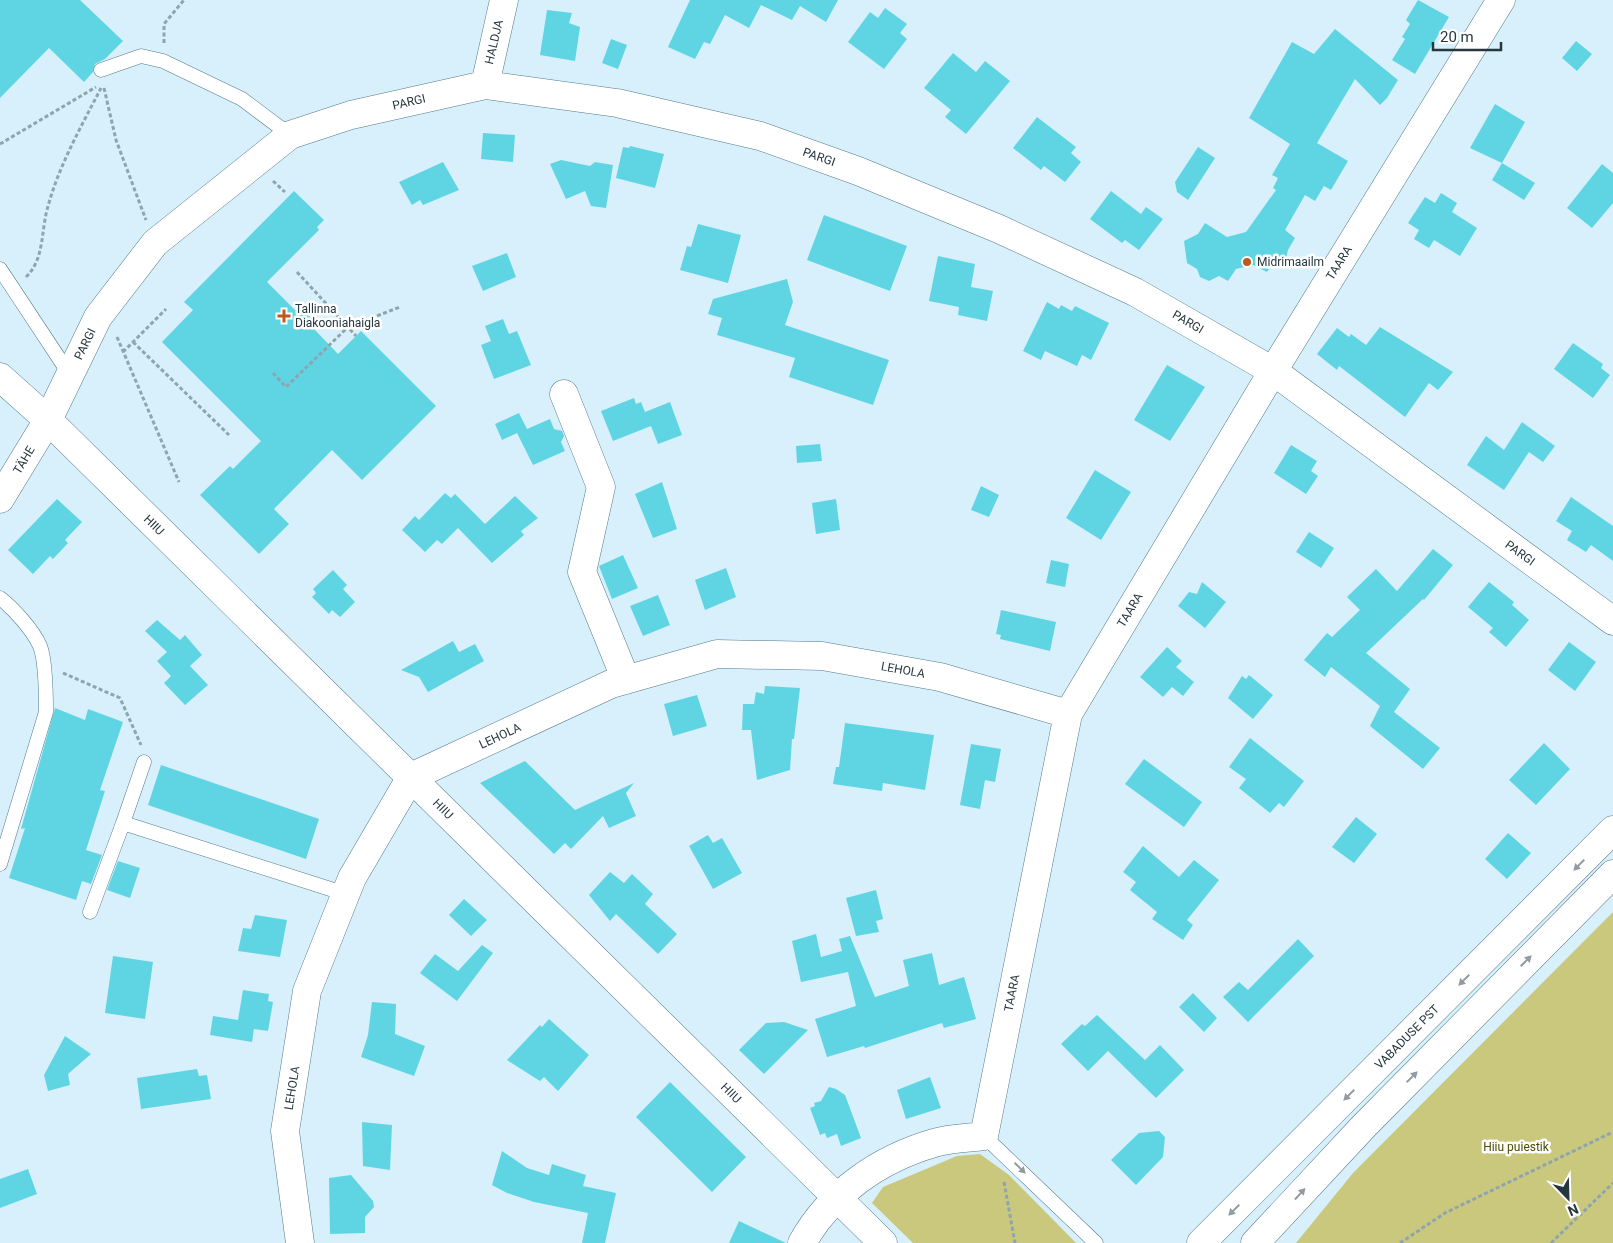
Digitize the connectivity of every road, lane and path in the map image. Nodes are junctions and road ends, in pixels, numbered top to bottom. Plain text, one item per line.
1 (184, 0) edge
2 (504, 0) edge
3 (1501, 0) edge
4 (163, 61) junction
5 (102, 76) junction
6 (484, 85) junction
7 (290, 135) junction
8 (0, 144) edge
9 (267, 174) dead end
10 (285, 192) dead end
11 (155, 243) junction
12 (0, 269) edge
13 (298, 272) dead end
14 (12, 285) junction
15 (400, 306) dead end
16 (166, 309) dead end
17 (348, 327) junction
18 (114, 331) dead end
19 (356, 336) dead end
20 (133, 342) junction
21 (123, 352) junction
22 (1273, 371) junction
23 (273, 373) dead end
24 (70, 375) junction
25 (0, 377) edge
26 (564, 394) dead end
27 (48, 420) junction
28 (229, 435) dead end
29 (179, 482) dead end
30 (0, 499) edge
31 (0, 598) edge
32 (1613, 621) edge
33 (42, 664) junction
34 (626, 680) junction
35 (1068, 714) junction
36 (144, 762) joint
37 (411, 777) junction
38 (123, 823) junction
39 (1613, 830) edge
40 (0, 864) edge
41 (1613, 874) edge
42 (346, 894) junction
43 (90, 912) dead end
44 (1613, 1132) edge
45 (991, 1142) junction
46 (1613, 1183) edge
47 (836, 1197) junction
48 (300, 1243) edge
49 (802, 1243) edge
50 (883, 1243) edge
51 (1015, 1243) edge
52 (1096, 1243) edge
53 (1201, 1243) edge
54 (1255, 1243) edge
55 (1400, 1243) edge
56 (1551, 1243) edge

1 - 4 path
2 - 6 main road, HALDJA
3 - 22 main road, TAARA
4 - 5 lane
4 - 7 lane
5 - 8 path
5 - 11 path
5 - 14 path
6 - 7 main road, PARGI
6 - 22 main road, PARGI
7 - 11 main road, PARGI
9 - 10 path
11 - 24 main road, PARGI
12 - 14 lane
13 - 17 path
14 - 24 lane
15 - 17 path
16 - 20 path
17 - 19 path
17 - 23 path
18 - 21 path
20 - 21 path
20 - 28 path
21 - 29 path
22 - 32 main road, PARGI
22 - 35 main road, TAARA
24 - 27 main road, PARGI
25 - 27 main road, HIIU
26 - 34 main road
27 - 30 main road, TÄHE
27 - 37 main road, HIIU
31 - 33 lane
33 - 36 path
33 - 40 lane
34 - 35 main road, LEHOLA
34 - 37 main road, LEHOLA
35 - 45 main road, TAARA
36 - 38 lane
37 - 42 main road, LEHOLA
37 - 47 main road, HIIU
38 - 42 lane
38 - 43 lane
39 -> 53 main road, VABADUSE PST
54 -> 41 main road
42 - 48 main road, LEHOLA
44 - 55 path
45 - 47 main road
45 - 51 path
45 -> 52 lane
46 - 56 path
47 - 49 main road
47 - 50 main road, HIIU

